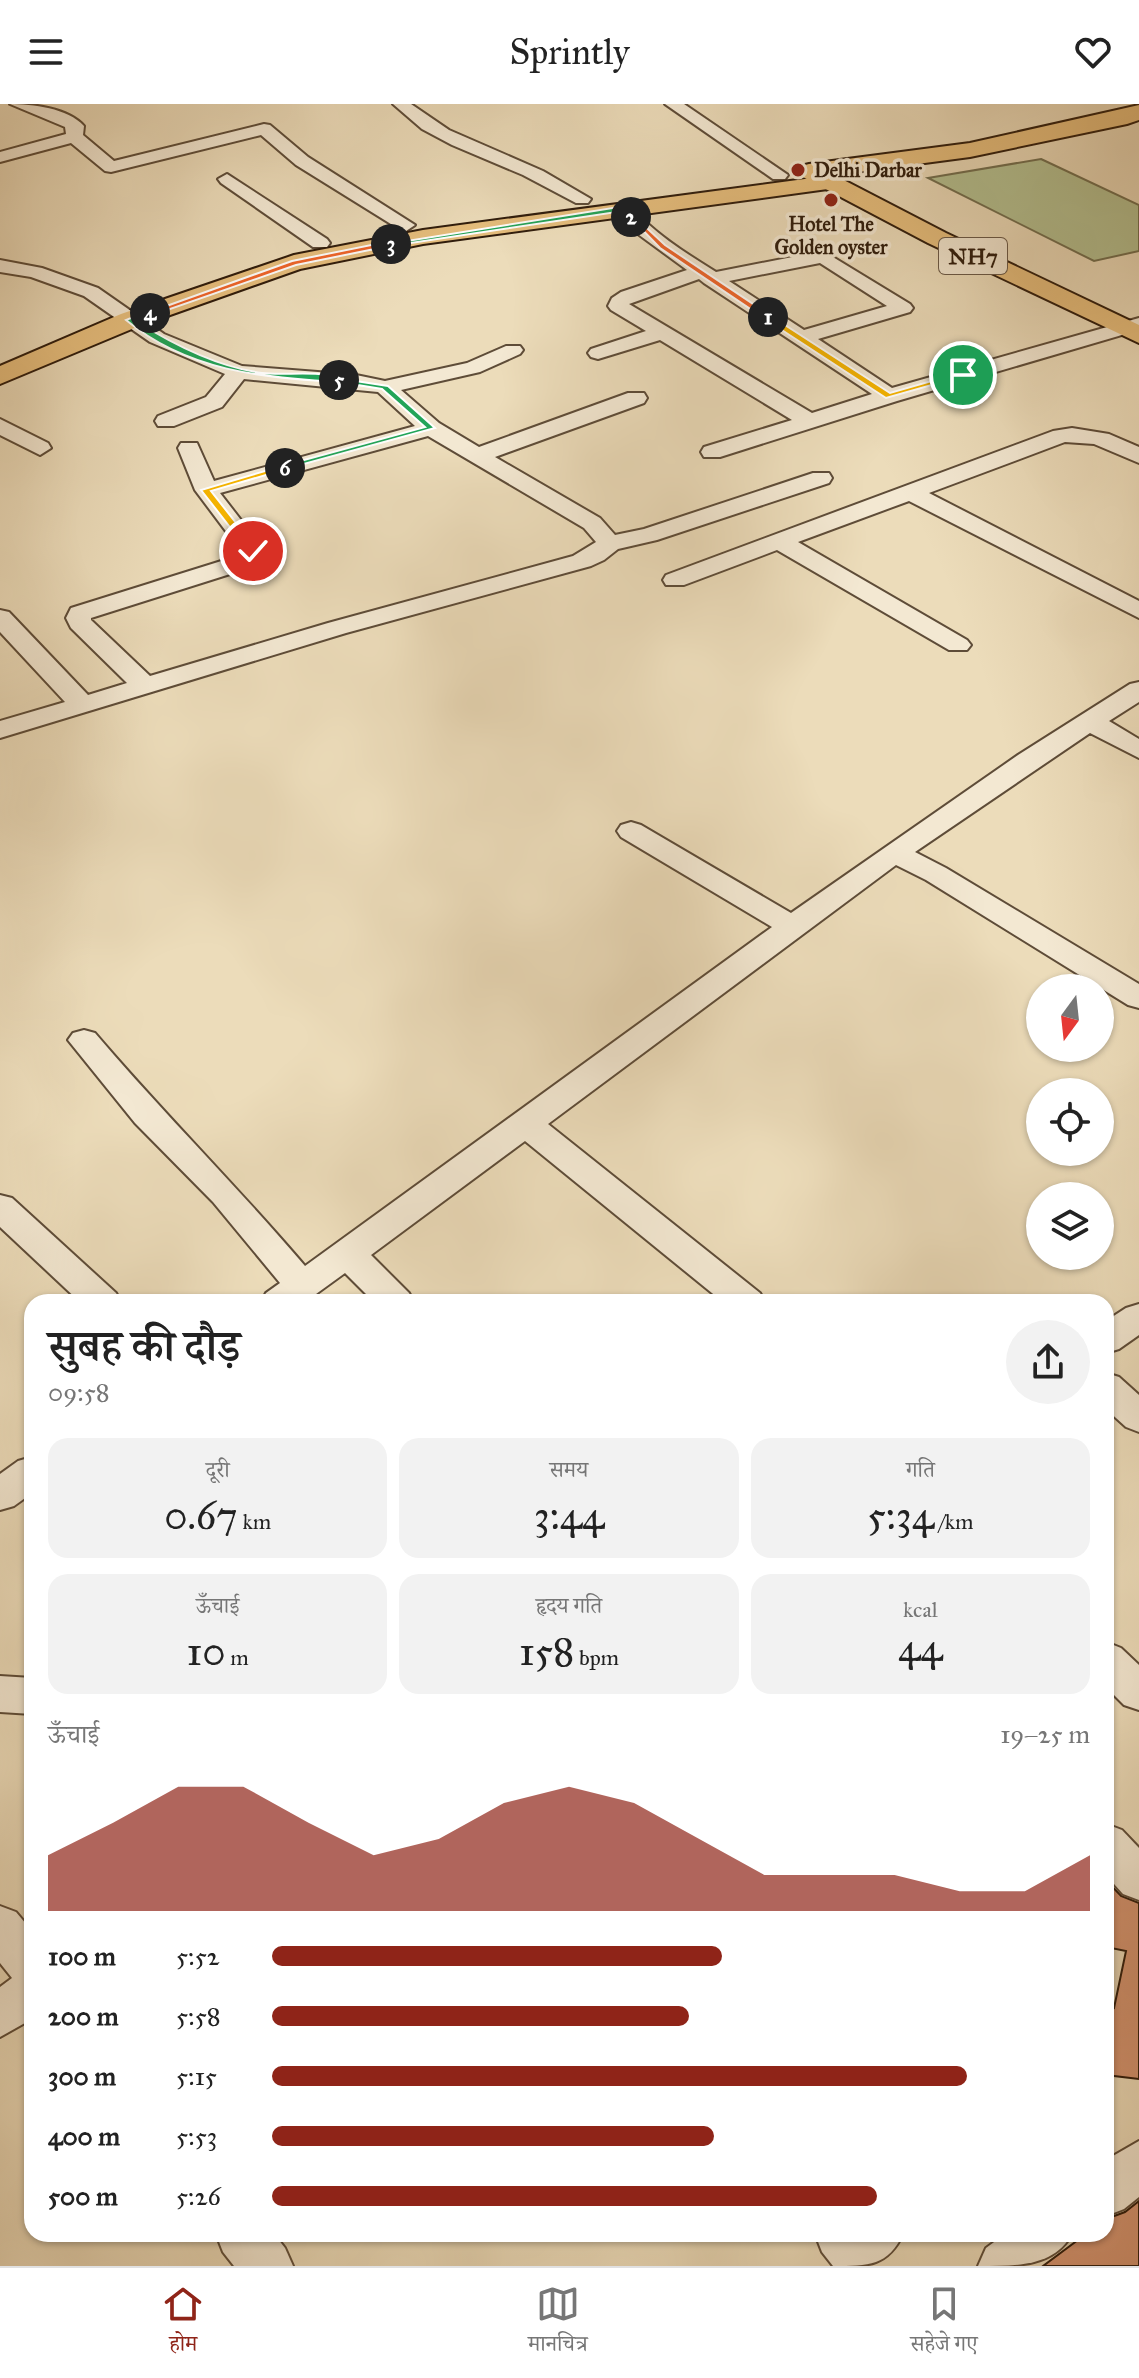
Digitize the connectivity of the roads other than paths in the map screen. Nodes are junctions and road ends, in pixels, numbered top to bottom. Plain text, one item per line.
1 (18, 104) edge
2 (401, 104) edge
3 (673, 104) edge
4 (1136, 118) edge
5 (74, 137) junction
6 (0, 157) edge
7 (832, 175) junction
8 (227, 179) dead end
9 (780, 182) junction
10 (902, 188) junction
11 (582, 199) junction
12 (869, 204) junction
13 (625, 208) junction
14 (406, 225) junction
15 (320, 243) junction
16 (0, 266) edge
17 (706, 276) junction
18 (122, 314) junction
19 (1136, 327) edge
20 (662, 333) junction
21 (800, 338) junction
22 (513, 350) dead end
23 (598, 353) dead end
24 (0, 357) edge
25 (238, 372) junction
26 (0, 376) edge
27 (385, 387) junction
28 (889, 396) junction
29 (636, 398) dead end
30 (166, 421) dead end
31 (809, 421) junction
32 (0, 426) edge
33 (431, 428) junction
34 (40, 448) dead end
35 (189, 448) dead end
36 (712, 452) dead end
37 (476, 456) junction
38 (1139, 456) edge
39 (821, 478) dead end
40 (206, 490) junction
41 (913, 494) junction
42 (779, 541) junction
43 (610, 543) junction
44 (675, 580) dead end
45 (1139, 611) edge
46 (0, 617) edge
47 (958, 645) dead end
48 (144, 685) junction
49 (1139, 690) edge
50 (82, 704) junction
51 (1089, 721) junction
52 (0, 730) edge
53 (1139, 750) edge
54 (631, 831) dead end
55 (896, 854) junction
56 (795, 928) junction
57 (1139, 998) edge
58 (84, 1040) dead end
59 (527, 1125) junction
60 (0, 1207) edge
61 (347, 1253) junction
62 (94, 1294) edge
63 (290, 1294) edge
64 (388, 1294) edge
65 (737, 1294) edge
66 (1139, 1317) edge
67 (1114, 1334) edge
68 (1114, 1394) edge
69 (1139, 1417) edge
70 (24, 1478) edge
71 (0, 1495) edge
72 (1114, 1668) edge
73 (1139, 1692) edge
74 (0, 1694) edge
75 (24, 1696) edge
76 (1114, 1852) edge
77 (1139, 1879) edge
78 (0, 1927) edge
79 (24, 1957) edge
80 (24, 1998) edge
81 (0, 2014) edge
82 (1139, 2166) edge
83 (1114, 2185) edge
84 (248, 2242) edge
85 (846, 2242) edge
86 (867, 2242) edge
87 (1036, 2242) edge
88 (267, 2266) edge
89 (1004, 2266) edge

1 - 5 street
2 - 11 street
3 - 9 street
4 - 7 main road
4 - 10 main road
5 - 6 street
5 - 14 street
7 - 9 main road
7 - 10 main road, NH7
7 - 10 main road
7 - 12 main road, NH7
8 - 15 street
9 - 11 main road
9 - 12 main road
9 - 13 main road
10 - 19 main road, NH7
11 - 14 main road
12 - 19 main road, NH7
13 - 17 street
13 - 18 main road
14 - 15 main road
15 - 18 main road
16 - 18 street
17 - 20 street
17 - 21 street
17 - 21 street
18 - 24 main road
18 - 25 street
18 - 26 main road
19 - 28 street
20 - 23 street
20 - 31 street
21 - 28 street
22 - 27 street
25 - 27 street
25 - 30 street
27 - 33 street
28 - 31 street
29 - 37 street
31 - 36 street
32 - 34 street
33 - 37 street
33 - 40 street
35 - 40 street
37 - 43 street
38 - 41 street
39 - 43 street
40 - 48 street
41 - 42 street
41 - 45 street
42 - 44 street
42 - 47 street
43 - 48 street
46 - 50 street
48 - 50 street
49 - 51 street
50 - 52 street
51 - 53 street
51 - 55 street
54 - 56 street
55 - 56 street
55 - 57 street
56 - 59 street
58 - 63 street
59 - 61 street
59 - 65 street
60 - 62 street
61 - 63 street
61 - 64 street
66 - 67 street
68 - 69 street
70 - 71 street
72 - 73 street
74 - 75 street
76 - 77 street
78 - 79 street
80 - 81 street
82 - 83 street
84 - 88 street
85 - 86 street
87 - 89 street

